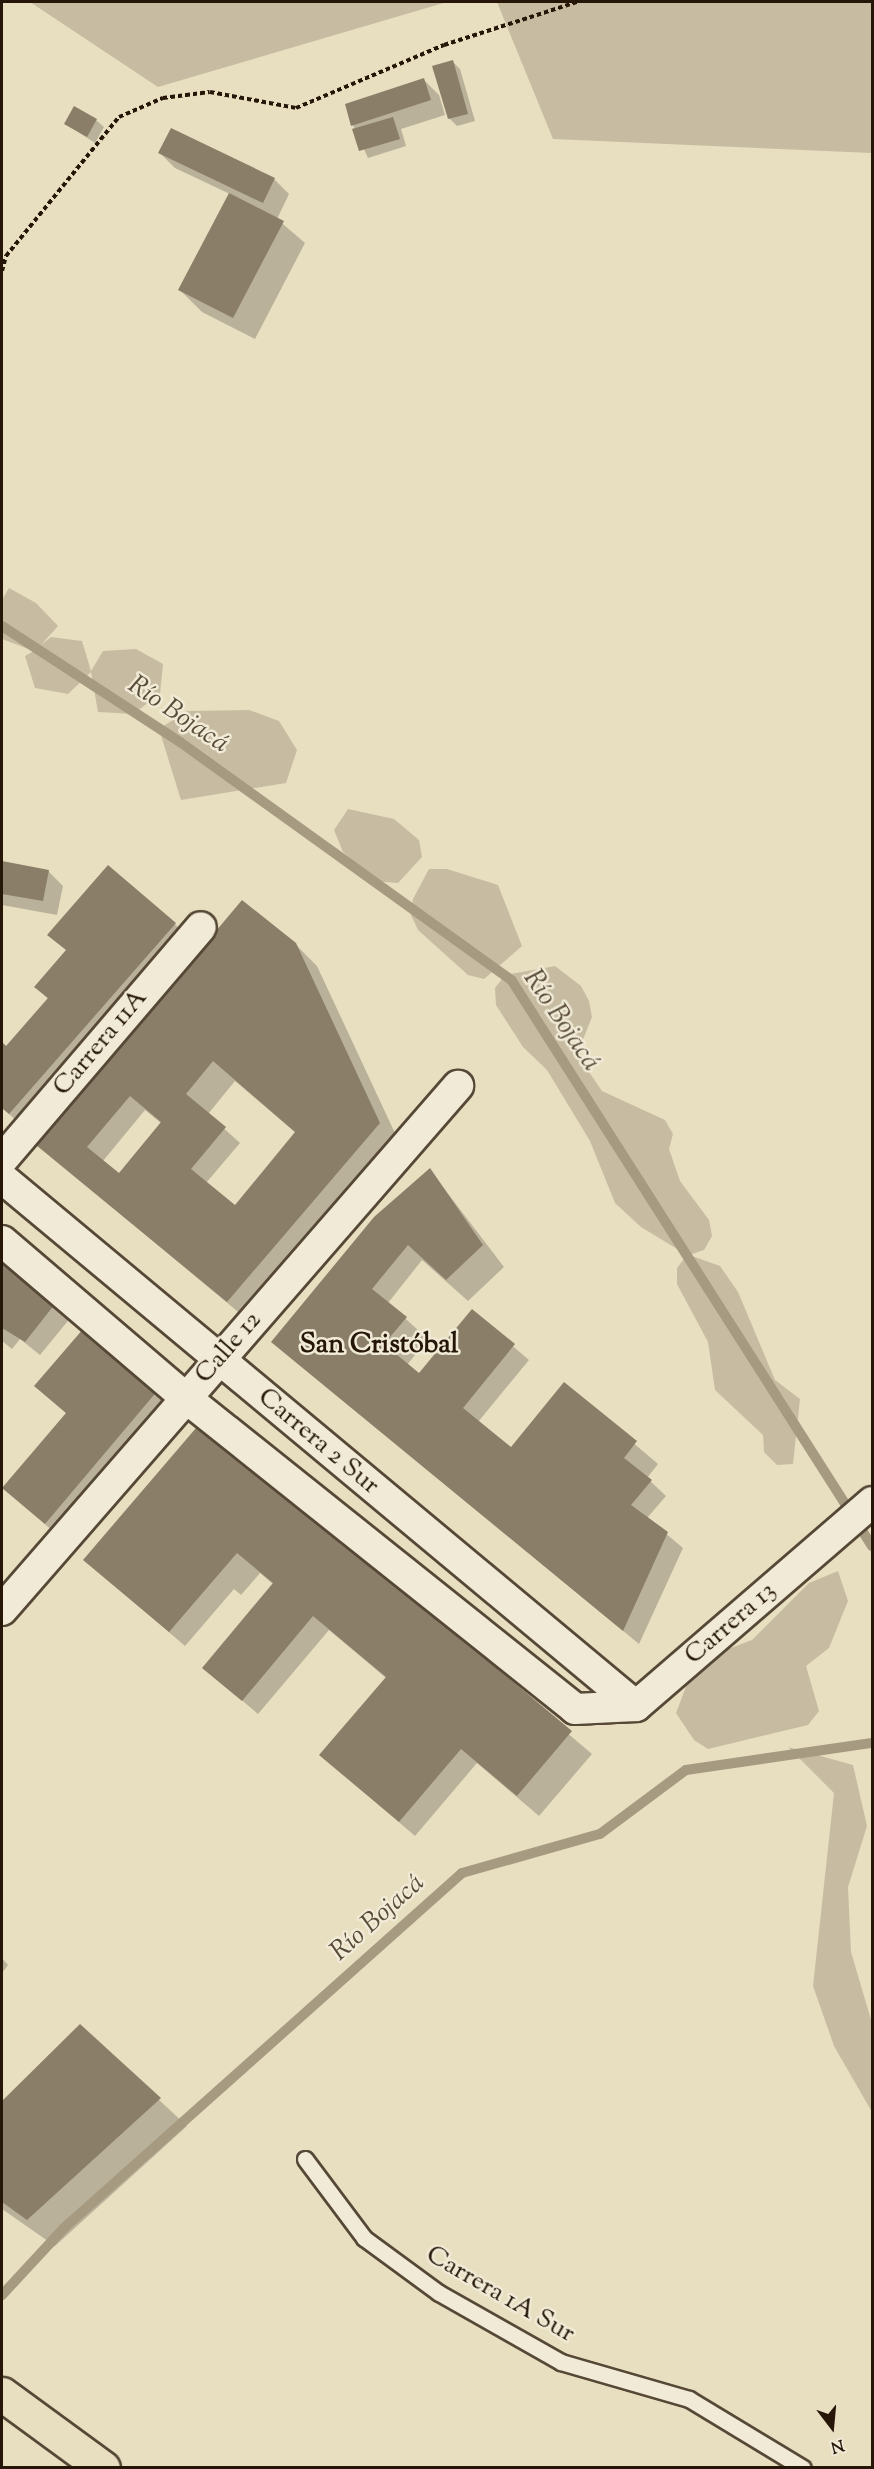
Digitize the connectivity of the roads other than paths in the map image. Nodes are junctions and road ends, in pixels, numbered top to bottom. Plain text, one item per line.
1 (201, 927) dead end
2 (458, 1086) dead end
3 (2, 1160) edge
4 (2, 1178) edge
5 (2, 1241) edge
6 (219, 1359) junction
7 (186, 1398) junction
8 (872, 1503) edge
9 (2, 1610) edge
10 (636, 1706) junction
11 (305, 2159) dead end
12 (2, 2394) edge
13 (103, 2468) edge
14 (803, 2468) edge

1 - 3 street, Carrera 11A
2 - 6 street, Calle 12
4 - 6 street, Carrera 2 Sur
5 - 7 street, Carrera 2 Sur
6 - 7 street, Calle 12
6 - 10 street, Carrera 2 Sur
7 - 9 street, Calle 12
7 - 10 street, Carrera 2 Sur
8 - 10 street, Carrera 13
11 - 14 lane, Carrera 1A Sur
12 - 13 main road

